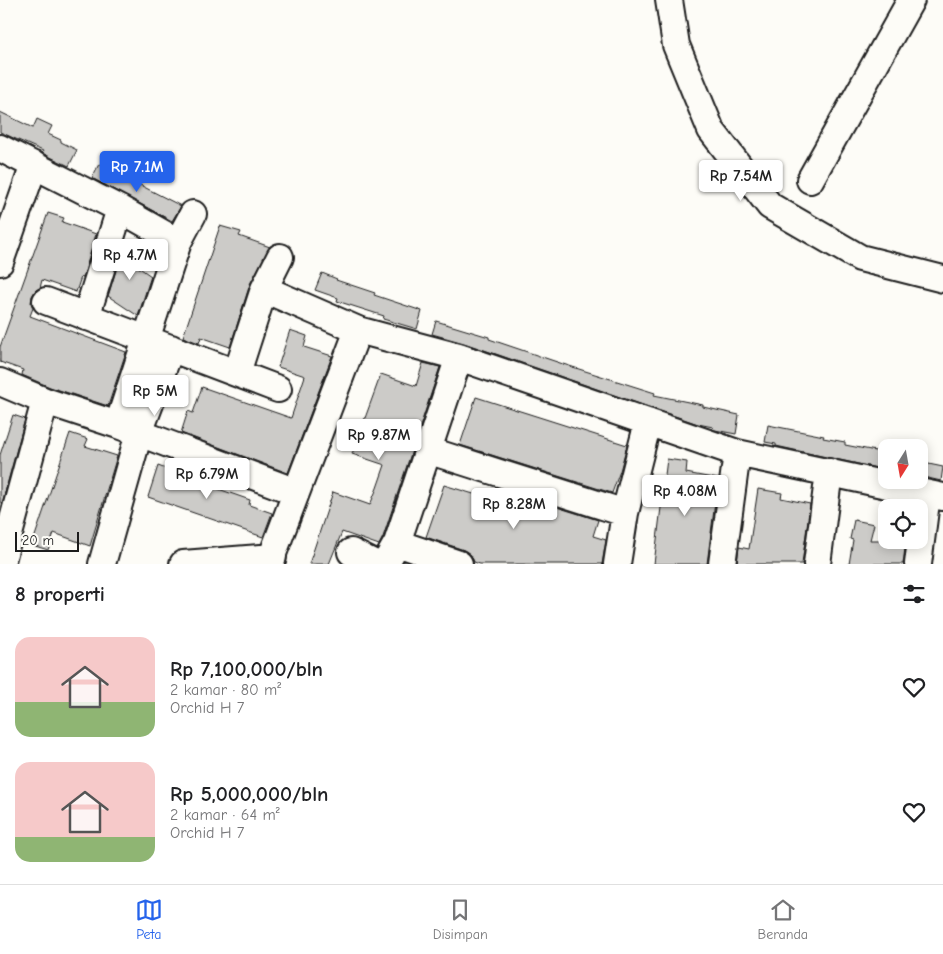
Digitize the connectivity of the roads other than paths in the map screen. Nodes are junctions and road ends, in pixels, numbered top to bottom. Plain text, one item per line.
1 (670, 0) edge
2 (911, 0) edge
3 (0, 148) edge
4 (34, 165) junction
5 (810, 180) dead end
6 (120, 209) junction
7 (193, 214) dead end
8 (178, 242) junction
9 (280, 257) dead end
10 (0, 262) edge
11 (943, 279) edge
12 (264, 289) junction
13 (46, 301) dead end
14 (86, 317) junction
15 (358, 330) junction
16 (147, 339) junction
17 (171, 348) junction
18 (459, 357) junction
19 (237, 373) junction
20 (0, 382) edge
21 (278, 389) dead end
22 (45, 401) junction
23 (648, 422) junction
24 (129, 429) junction
25 (427, 450) junction
26 (737, 453) junction
27 (829, 472) junction
28 (296, 492) junction
29 (935, 496) edge
30 (625, 513) junction
31 (351, 552) dead end
32 (391, 554) edge
33 (271, 560) edge
34 (217, 563) edge
35 (1, 564) edge
36 (102, 564) edge
37 (182, 564) edge
38 (374, 564) edge
39 (459, 564) edge
40 (617, 564) edge
41 (722, 564) edge
42 (817, 564) edge
43 (918, 564) edge

1 - 11 street
2 - 5 street
3 - 4 street
4 - 6 street
4 - 10 street
6 - 8 street
6 - 14 street
7 - 8 street
8 - 16 street
9 - 12 street
12 - 15 street
12 - 19 street
13 - 14 street
14 - 16 street
15 - 18 street
15 - 28 street
16 - 17 street
16 - 24 street
17 - 19 street
17 - 24 street
18 - 23 street
18 - 25 street
19 - 21 street
20 - 22 street
22 - 24 street
22 - 35 street
23 - 26 street
23 - 30 street
24 - 28 street
24 - 36 street
25 - 30 street
25 - 32 street
26 - 27 street
26 - 41 street
27 - 29 street
27 - 42 street
28 - 33 street
29 - 43 street
30 - 40 street
31 - 38 street
32 - 39 street
33 - 34 street
34 - 37 street

